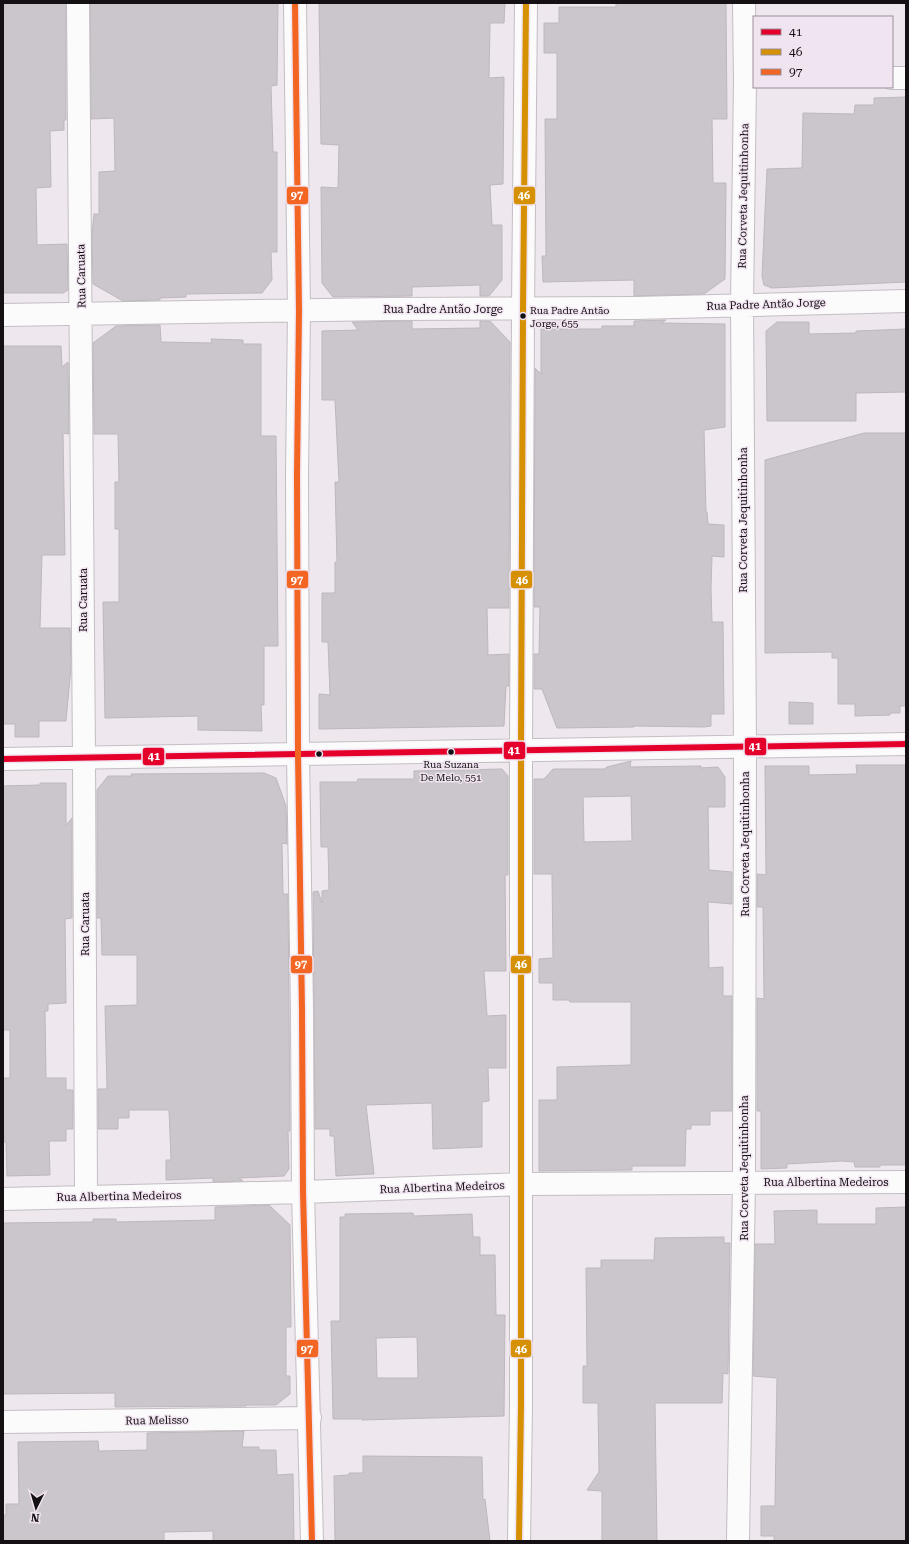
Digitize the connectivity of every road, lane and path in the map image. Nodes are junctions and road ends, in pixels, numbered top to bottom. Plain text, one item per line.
1 (78, 3) edge
2 (295, 3) edge
3 (526, 3) edge
4 (744, 3) edge
5 (893, 78) edge
6 (906, 78) edge
7 (749, 81) edge
8 (906, 301) edge
9 (742, 304) junction
10 (523, 308) junction
11 (299, 311) junction
12 (3, 315) edge
13 (81, 315) junction
14 (906, 744) edge
15 (745, 746) junction
16 (521, 750) junction
17 (298, 754) junction
18 (84, 758) junction
19 (3, 759) edge
20 (744, 1182) junction
21 (906, 1182) edge
22 (521, 1184) junction
23 (303, 1192) junction
24 (86, 1196) junction
25 (3, 1199) edge
26 (310, 1418) junction
27 (3, 1422) edge
28 (312, 1541) edge
29 (519, 1541) edge
30 (738, 1541) edge

1 - 13 street, Rua Caruata
2 - 11 street
3 - 10 street
4 - 7 street, Rua Corveta Jequitinhonha
5 - 6 street
7 - 9 street, Rua Corveta Jequitinhonha
8 - 9 street, Rua Padre Antão Jorge
9 - 10 street, Rua Padre Antão Jorge
9 - 15 street, Rua Corveta Jequitinhonha
10 - 11 street, Rua Padre Antão Jorge
10 - 16 street
11 - 13 street, Rua Padre Antão Jorge
11 - 17 street
12 - 13 street, Rua Padre Antão Jorge
13 - 18 street, Rua Caruata
14 - 15 street
15 - 16 street
15 - 20 street, Rua Corveta Jequitinhonha
16 - 17 street
16 - 22 street
17 - 18 street
17 - 23 street
18 - 19 street
18 - 24 street, Rua Caruata
20 - 21 street, Rua Albertina Medeiros
20 - 22 street, Rua Albertina Medeiros
20 - 30 street, Rua Corveta Jequitinhonha
22 - 23 street, Rua Albertina Medeiros
22 - 29 street
23 - 24 street, Rua Albertina Medeiros
23 - 26 street
24 - 25 street, Rua Albertina Medeiros
26 - 27 street, Rua Melisso
26 - 28 street

